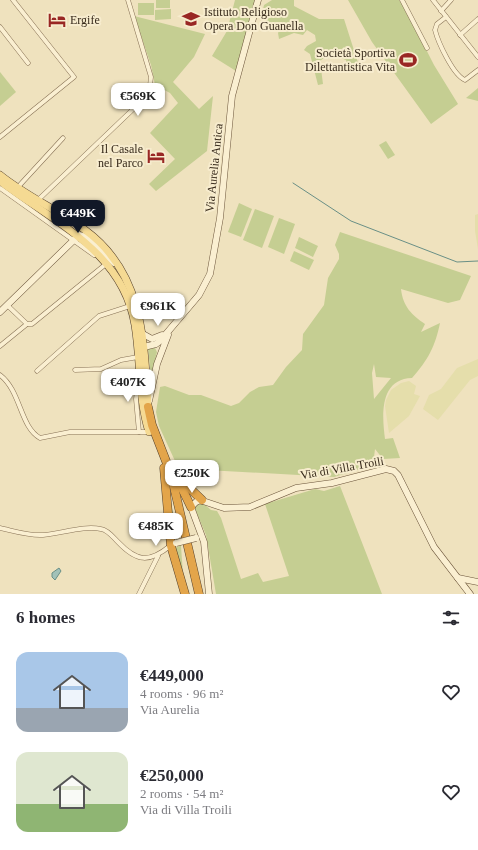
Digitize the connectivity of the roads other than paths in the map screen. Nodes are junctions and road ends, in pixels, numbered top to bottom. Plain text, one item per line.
1 (13, 0) edge
2 (128, 0) edge
3 (258, 0) edge
4 (402, 0) edge
5 (433, 0) edge
6 (451, 0) edge
7 (441, 11) junction
8 (446, 17) junction
9 (478, 19) edge
10 (0, 26) edge
11 (460, 35) junction
12 (426, 48) dead end
13 (478, 56) edge
14 (28, 63) dead end
15 (478, 70) edge
16 (0, 137) edge
17 (63, 138) dead end
18 (0, 175) edge
19 (0, 181) edge
20 (0, 188) edge
21 (14, 188) junction
22 (15, 199) junction
23 (38, 200) junction
24 (69, 220) junction
25 (61, 231) junction
26 (70, 231) junction
27 (75, 238) junction
28 (105, 262) junction
29 (117, 265) junction
30 (7, 305) junction
31 (131, 306) junction
32 (0, 312) edge
33 (27, 324) junction
34 (171, 328) junction
35 (143, 334) junction
36 (156, 344) junction
37 (0, 346) edge
38 (141, 348) junction
39 (138, 358) junction
40 (157, 364) junction
41 (75, 370) dead end
42 (37, 372) dead end
43 (140, 374) junction
44 (0, 375) edge
45 (148, 407) junction
46 (139, 432) junction
47 (149, 432) junction
48 (162, 449) junction
49 (164, 468) junction
50 (173, 471) junction
51 (202, 500) junction
52 (191, 507) junction
53 (0, 528) edge
54 (199, 537) junction
55 (173, 544) junction
56 (158, 556) junction
57 (458, 578) junction
58 (478, 582) edge
59 (139, 594) edge
60 (185, 594) edge
61 (194, 594) edge
62 (199, 594) edge
63 (209, 594) edge
64 (470, 594) edge

1 - 16 street
2 - 23 street
3 - 34 street, Via Aurelia Antica
4 - 12 street
5 - 7 street
6 - 7 street
7 - 8 street
8 - 11 street
8 - 15 street
9 - 11 street
10 - 14 street
11 - 13 street
17 - 21 street
18 - 21 main road
19 - 21 main road
20 - 22 street
21 - 22 street
21 - 23 main road
21 - 26 main road
22 - 25 street
23 - 24 main road
24 - 26 street
24 - 29 main road
25 - 26 street
25 - 27 street
26 - 27 main road
27 - 28 main road
27 - 29 street
27 - 30 street
28 - 31 main road
28 - 33 street
29 - 35 main road
30 - 32 street
30 - 33 street
31 - 38 main road
31 - 42 street
33 - 37 street
34 - 35 street
34 - 36 street
34 - 40 street
35 - 38 main road
36 - 38 street
36 - 40 street
38 - 39 main road
38 - 45 main road
39 - 41 street
39 - 43 main road
40 - 45 street
43 - 46 street
43 - 47 main road
44 - 46 street
45 - 48 highway
46 - 47 street
47 - 49 highway
48 - 50 highway
48 - 62 highway
49 - 55 highway
49 - 61 highway
50 - 51 highway
50 - 52 highway
51 - 52 street
51 - 57 street, Via di Villa Troili
52 - 54 street
53 - 56 street
54 - 55 street, bridge
54 - 63 street
55 - 56 street
55 - 60 highway
56 - 59 street
57 - 58 street
57 - 64 street, Via di Villa Troili

